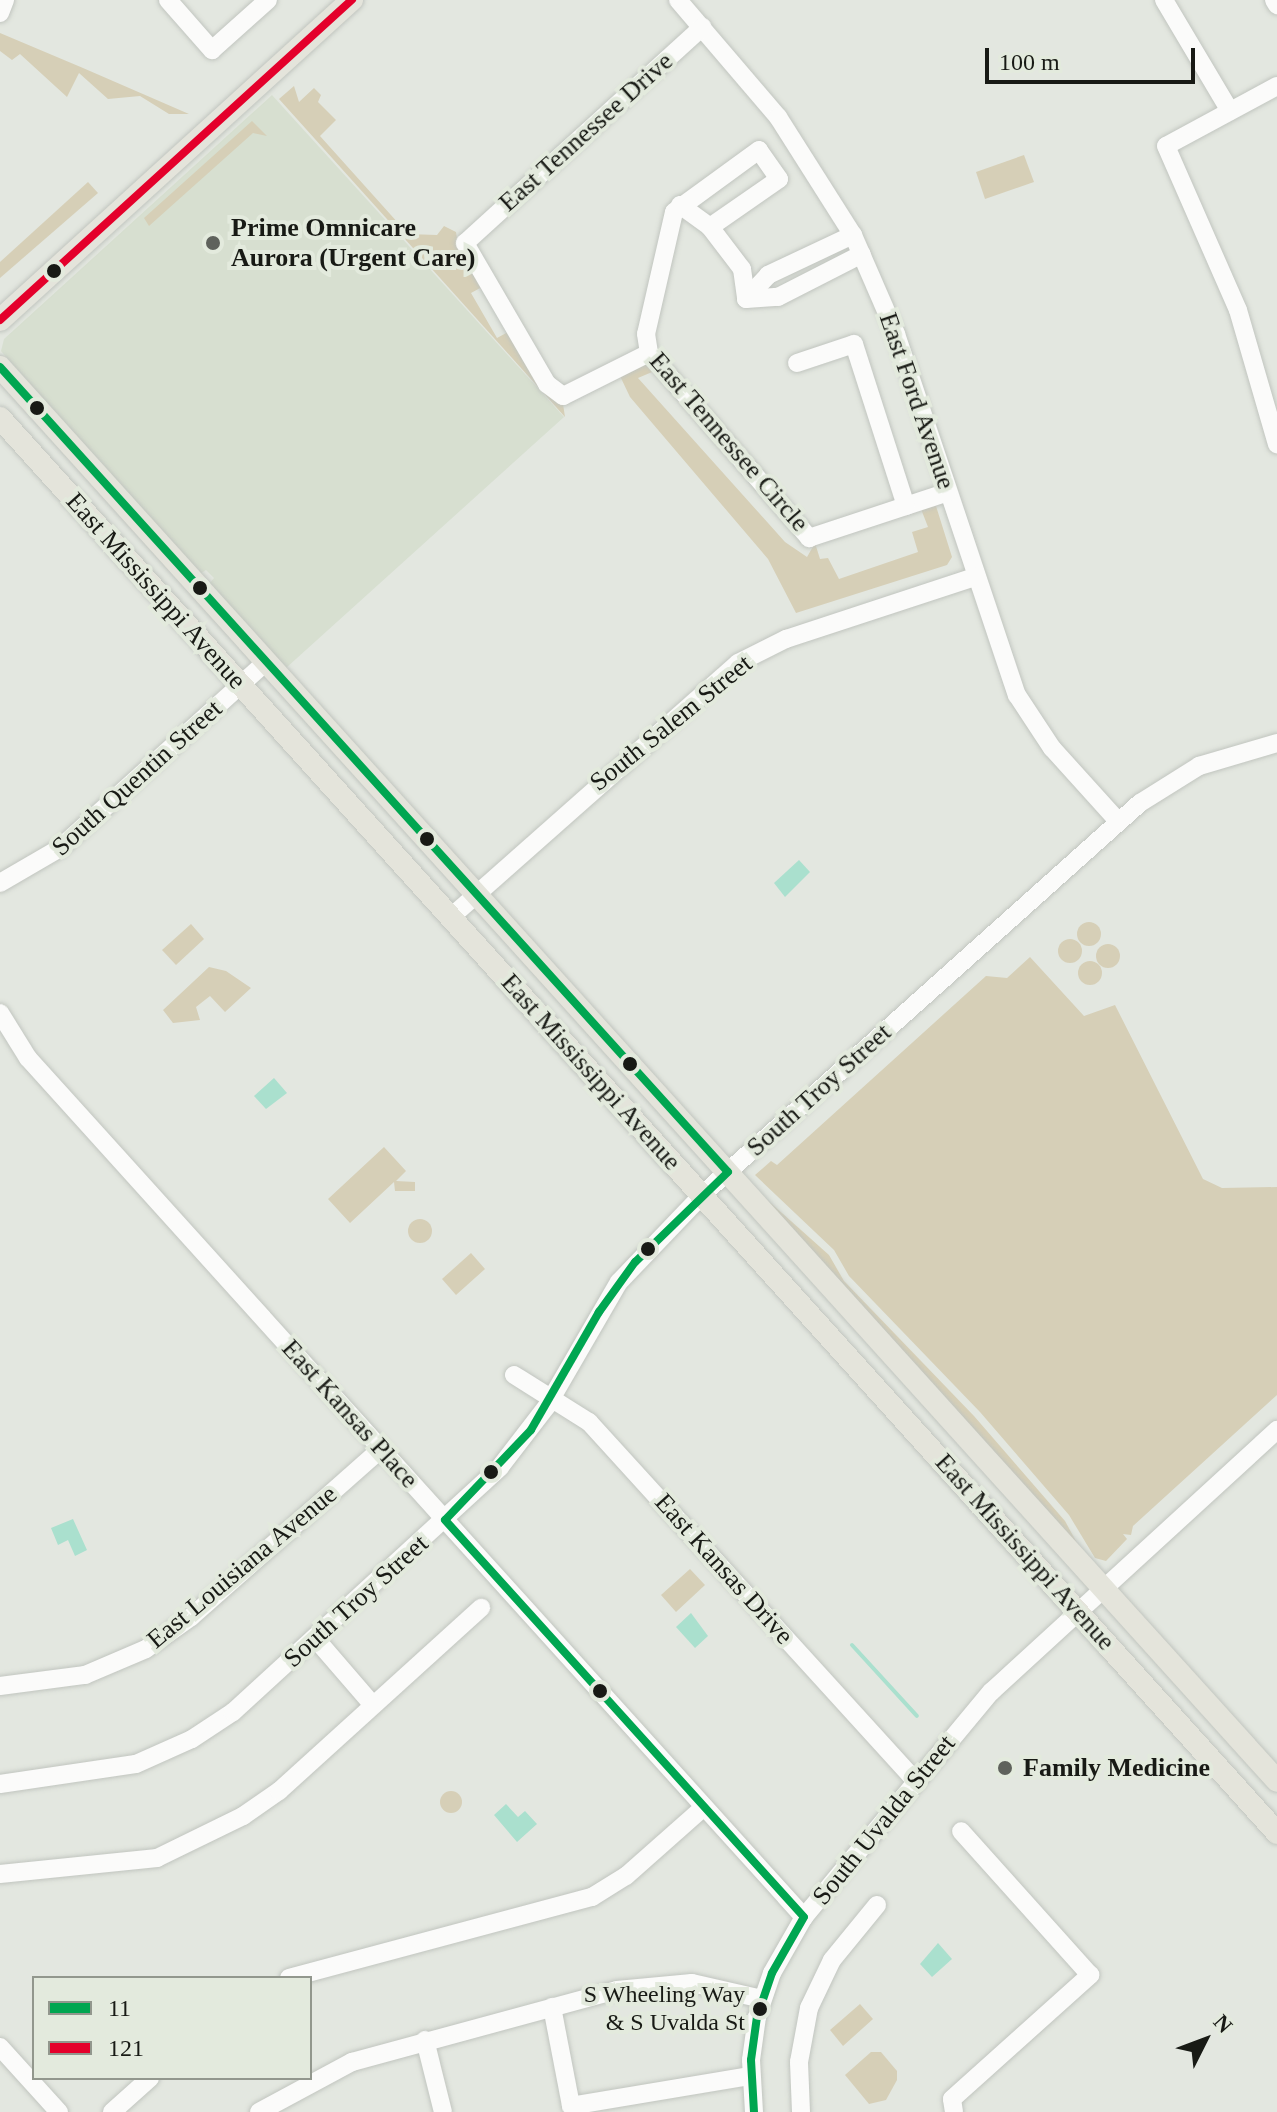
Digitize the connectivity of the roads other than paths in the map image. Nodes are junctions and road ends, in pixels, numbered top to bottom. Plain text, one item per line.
1 (5, 0) edge
2 (168, 0) edge
3 (268, 0) edge
4 (352, 0) edge
5 (678, 0) edge
6 (1164, 0) edge
7 (1274, 0) edge
8 (1277, 5) edge
9 (0, 13) edge
10 (702, 27) junction
11 (1277, 86) edge
12 (1230, 111) junction
13 (680, 205) junction
14 (710, 227) junction
15 (853, 235) junction
16 (862, 254) junction
17 (746, 299) junction
18 (0, 320) edge
19 (649, 353) junction
20 (797, 363) dead end
21 (0, 367) edge
22 (0, 418) edge
23 (1277, 444) edge
24 (948, 492) junction
25 (906, 506) junction
26 (975, 577) junction
27 (266, 662) junction
28 (241, 685) junction
29 (1277, 743) edge
30 (1118, 821) junction
31 (0, 883) edge
32 (476, 893) junction
33 (451, 917) junction
34 (0, 1013) edge
35 (728, 1172) junction
36 (702, 1195) junction
37 (514, 1375) dead end
38 (552, 1397) junction
39 (1277, 1430) edge
40 (381, 1449) junction
41 (445, 1520) junction
42 (1103, 1587) junction
43 (481, 1608) dead end
44 (1077, 1610) junction
45 (315, 1638) junction
46 (0, 1686) edge
47 (372, 1704) junction
48 (1277, 1781) edge
49 (917, 1782) junction
50 (0, 1784) edge
51 (704, 1807) junction
52 (961, 1831) dead end
53 (1277, 1833) edge
54 (0, 1874) edge
55 (877, 1905) dead end
56 (804, 1917) junction
57 (296, 1976) edge
58 (762, 1999) junction
59 (552, 2007) junction
60 (425, 2040) junction
61 (0, 2047) edge
62 (751, 2076) junction
63 (148, 2080) edge
64 (572, 2109) edge
65 (59, 2112) edge
66 (112, 2112) edge
67 (259, 2112) edge
68 (443, 2112) edge
69 (754, 2112) edge
70 (801, 2112) edge
71 (954, 2112) edge

1 - 9 street
2 - 3 street
4 - 18 main road
5 - 10 street, East Ford Avenue
6 - 12 street
7 - 8 street
10 - 15 street, East Ford Avenue
10 - 19 street, East Tennessee Drive
11 - 12 street
12 - 23 street
13 - 14 street
13 - 14 street
13 - 19 street, East Tennessee Circle
14 - 17 street
15 - 16 street, East Ford Avenue
15 - 17 street
16 - 17 street
16 - 24 street, East Ford Avenue
19 - 25 street, East Tennessee Circle
20 - 25 street
21 - 27 main road, East Mississippi Avenue
22 - 28 main road, East Mississippi Avenue
24 - 25 street, East Tennessee Circle
24 - 26 street, East Ford Avenue
26 - 30 street, East Ford Avenue
26 - 32 street, South Salem Street
27 - 28 street, South Quentin Street
27 - 32 main road, East Mississippi Avenue
28 - 31 street, South Quentin Street
28 - 33 main road, East Mississippi Avenue
29 - 30 street, South Troy Street
30 - 35 street, South Troy Street
32 - 33 street, South Salem Street
32 - 35 main road, East Mississippi Avenue
33 - 36 main road, East Mississippi Avenue
34 - 40 street, East Kansas Place
35 - 36 street, South Troy Street
35 - 42 main road, East Mississippi Avenue
36 - 38 street, South Troy Street
36 - 44 main road, East Mississippi Avenue
37 - 38 street, East Kansas Drive
38 - 41 street, South Troy Street
38 - 49 street, East Kansas Drive
39 - 42 street, South Uvalda Street
40 - 41 street, East Kansas Place
40 - 46 street, East Louisiana Avenue
41 - 45 street, South Troy Street
41 - 51 street, East Kansas Place
42 - 44 street, South Uvalda Street
42 - 48 main road, East Mississippi Avenue
43 - 47 street
44 - 49 street, South Uvalda Street
44 - 53 main road, East Mississippi Avenue
45 - 47 street
45 - 50 street, South Troy Street
47 - 54 street
49 - 56 street, South Uvalda Street
51 - 56 street, East Kansas Place
51 - 57 street
52 - 71 street
55 - 70 street
56 - 58 street, South Uvalda Street
58 - 59 street
58 - 62 street, South Uvalda Street
59 - 60 street
59 - 64 street
60 - 67 street
60 - 68 street
61 - 65 street
62 - 64 street
62 - 69 street, South Uvalda Street
63 - 66 street

